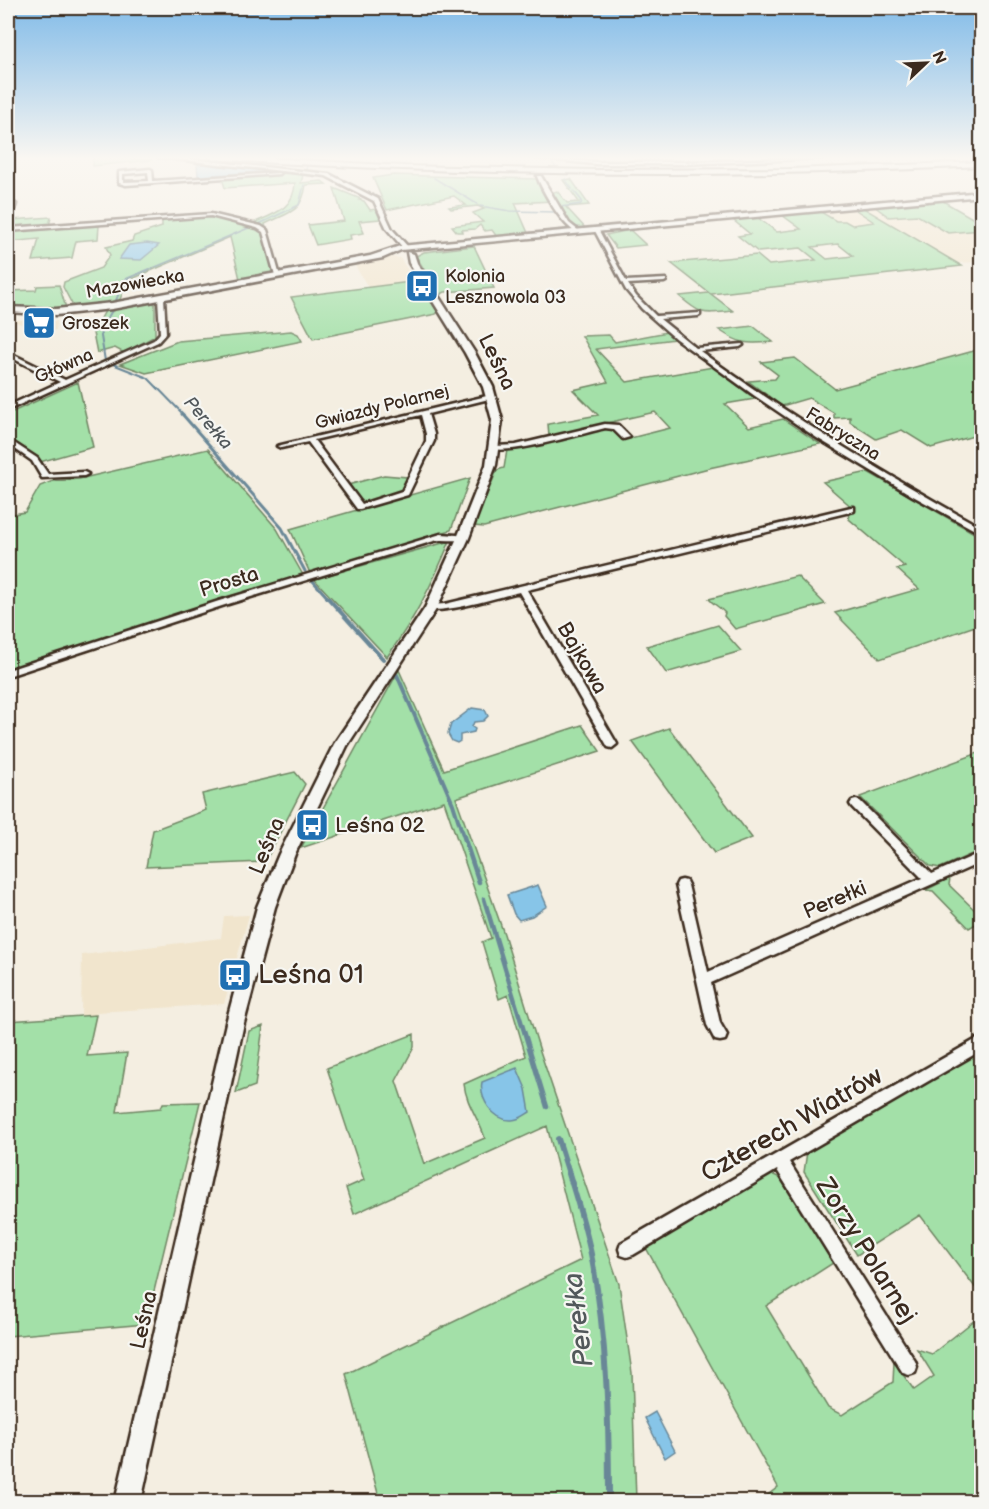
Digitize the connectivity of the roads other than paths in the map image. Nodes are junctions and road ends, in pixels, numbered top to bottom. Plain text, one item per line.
1 (43, 227) edge
2 (261, 227) edge
3 (390, 227) edge
4 (571, 227) edge
5 (624, 227) edge
6 (8, 230) edge
7 (596, 230) junction
8 (577, 232) junction
9 (404, 251) junction
10 (278, 275) junction
11 (664, 280) dead end
12 (624, 283) junction
13 (161, 297) junction
14 (8, 310) edge
15 (698, 314) dead end
16 (655, 318) junction
17 (740, 345) dead end
18 (695, 350) junction
19 (8, 354) edge
20 (65, 382) junction
21 (491, 397) junction
22 (8, 408) edge
23 (424, 412) junction
24 (626, 437) dead end
25 (310, 440) junction
26 (8, 441) edge
27 (281, 446) dead end
28 (495, 448) junction
29 (84, 474) dead end
30 (851, 509) dead end
31 (981, 532) edge
32 (463, 538) junction
33 (522, 589) junction
34 (431, 608) junction
35 (8, 673) edge
36 (612, 744) dead end
37 (856, 804) dead end
38 (981, 857) edge
39 (930, 879) junction
40 (681, 885) dead end
41 (704, 980) junction
42 (720, 1035) dead end
43 (981, 1042) edge
44 (780, 1161) junction
45 (627, 1249) dead end
46 (909, 1367) dead end
47 (128, 1502) edge

1 - 6 street
2 - 10 street
3 - 9 street
4 - 8 street
5 - 7 street, Mazowiecka
7 - 8 street, Mazowiecka
7 - 12 street, Fabryczna
8 - 9 street, Mazowiecka
9 - 10 street, Mazowiecka
9 - 21 street, Leśna
10 - 13 street, Mazowiecka
11 - 12 street
12 - 16 street, Fabryczna
13 - 14 street, Mazowiecka
13 - 20 street, Główna
15 - 16 street
16 - 18 street, Fabryczna
17 - 18 street
18 - 31 street, Fabryczna
19 - 20 street
20 - 22 street, Główna
21 - 23 street, Gwiazdy Polarnej
21 - 28 street, Leśna
23 - 25 street, Gwiazdy Polarnej
23 - 25 street
24 - 28 street
25 - 27 street, Gwiazdy Polarnej
26 - 29 street
28 - 32 street, Leśna
30 - 33 street
32 - 34 street, Leśna
32 - 35 street, Prosta
33 - 34 street
33 - 36 street, Bajkowa
34 - 47 street, Leśna
37 - 39 street
38 - 39 street, Perełki
39 - 41 street, Perełki
40 - 41 street
41 - 42 street
43 - 44 street, Czterech Wiatrów
44 - 45 street, Czterech Wiatrów
44 - 46 street, Zorzy Polarnej

